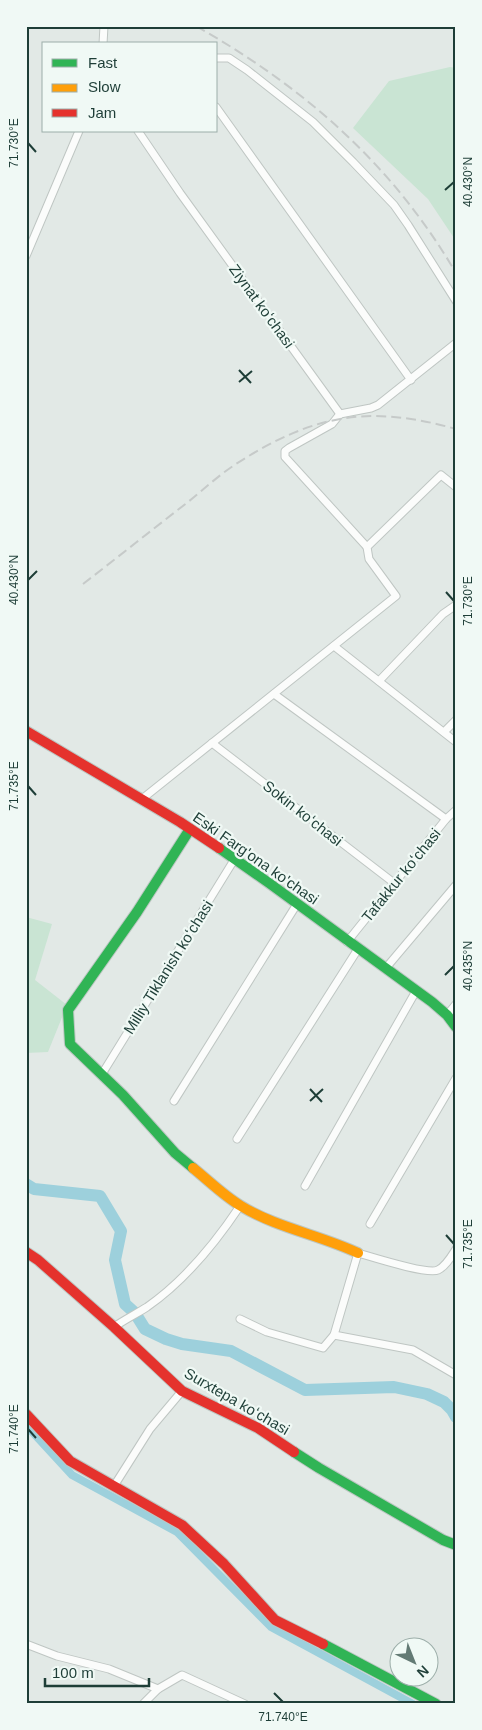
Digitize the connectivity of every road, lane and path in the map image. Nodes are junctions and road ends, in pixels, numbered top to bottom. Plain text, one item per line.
1 (104, 26) edge
2 (103, 42) edge
3 (218, 58) edge
4 (218, 109) edge
5 (79, 132) edge
6 (139, 132) edge
7 (26, 256) edge
8 (456, 301) edge
9 (456, 343) edge
10 (411, 380) junction
11 (340, 414) junction
12 (456, 487) edge
13 (366, 547) junction
14 (456, 605) edge
15 (334, 646) junction
16 (379, 681) junction
17 (274, 694) junction
18 (456, 720) edge
19 (26, 731) edge
20 (444, 732) junction
21 (456, 742) edge
22 (212, 743) junction
23 (142, 799) junction
24 (456, 810) edge
25 (446, 818) junction
26 (190, 829) junction
27 (234, 860) junction
28 (394, 883) junction
29 (456, 885) edge
30 (297, 904) junction
31 (347, 942) junction
32 (358, 949) junction
33 (385, 969) junction
34 (416, 991) junction
35 (456, 1004) edge
36 (447, 1015) junction
37 (456, 1027) edge
38 (102, 1074) junction
39 (456, 1078) edge
40 (174, 1101) dead end
41 (237, 1139) dead end
42 (305, 1186) dead end
43 (240, 1206) junction
44 (370, 1224) dead end
45 (456, 1249) edge
46 (26, 1252) edge
47 (358, 1253) junction
48 (240, 1319) dead end
49 (114, 1326) junction
50 (334, 1335) junction
51 (456, 1375) edge
52 (182, 1391) junction
53 (26, 1414) edge
54 (114, 1486) junction
55 (456, 1545) edge
56 (26, 1644) edge
57 (158, 1689) junction
58 (143, 1704) edge
59 (245, 1704) edge
60 (436, 1704) edge

1 - 2 street
3 - 8 street
4 - 10 street
5 - 7 street
6 - 11 street, Ziynat koʻchasi
9 - 10 street
10 - 11 street
11 - 13 street
12 - 13 street
13 - 15 street
14 - 16 street
15 - 16 street
15 - 17 street
16 - 20 street
17 - 22 street
17 - 25 street
18 - 20 street
19 - 23 street, Eski Farg'ona ko'chasi
20 - 21 street
22 - 23 street
22 - 28 street, Sokin koʻchasi
23 - 26 street, Eski Farg'ona ko'chasi
24 - 25 street, Tafakkur koʻchasi
25 - 28 street, Tafakkur koʻchasi
26 - 27 street, Eski Farg'ona ko'chasi
26 - 38 street
27 - 30 street, Eski Farg'ona ko'chasi
27 - 38 street, Milliy Tiklanish koʻchasi
28 - 31 street, Tafakkur koʻchasi
29 - 33 street
30 - 31 street, Eski Farg'ona ko'chasi
30 - 40 street
31 - 32 street, Eski Farg'ona ko'chasi
32 - 33 street, Eski Farg'ona ko'chasi
32 - 41 street
33 - 34 street, Eski Farg'ona ko'chasi
34 - 36 street, Eski Farg'ona ko'chasi
34 - 42 street
35 - 36 street
36 - 37 street, Eski Farg'ona ko'chasi
38 - 43 street
39 - 44 street
43 - 47 street
43 - 49 street
45 - 47 street
46 - 49 street, Surxtepa koʻchasi
47 - 50 street
48 - 50 street
49 - 52 street, Surxtepa koʻchasi
50 - 51 street
52 - 54 street
52 - 55 street, Surxtepa koʻchasi
53 - 54 street
54 - 60 street
56 - 57 street
57 - 58 street
57 - 59 street

